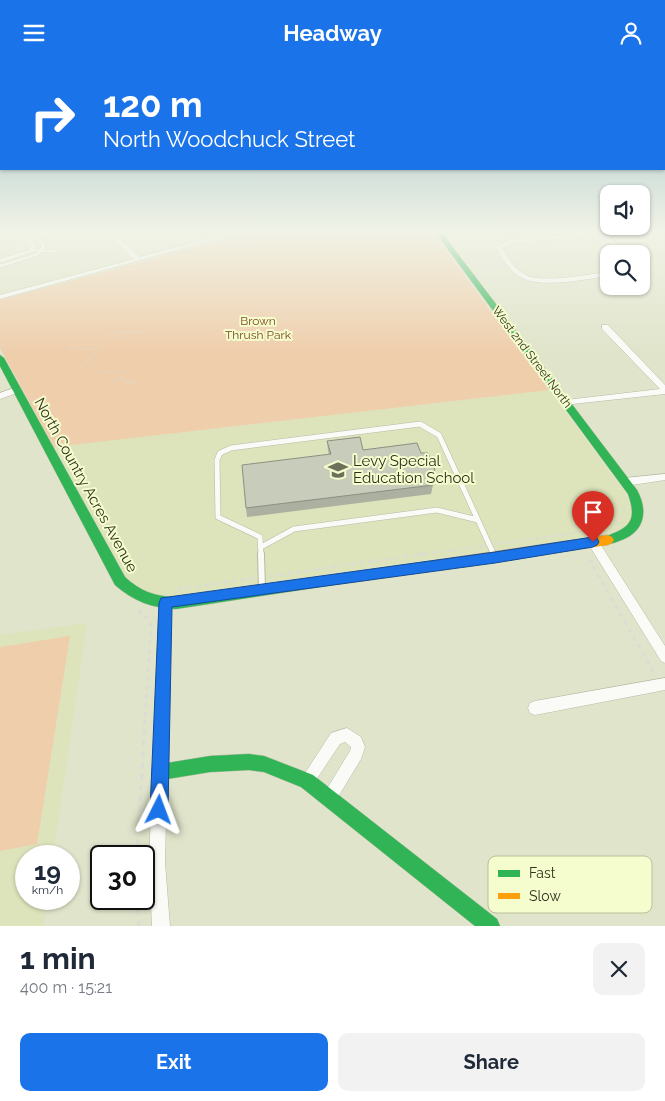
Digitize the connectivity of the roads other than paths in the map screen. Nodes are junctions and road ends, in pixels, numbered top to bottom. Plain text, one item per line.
1 (87, 273) edge
2 (469, 273) edge
3 (520, 273) edge
4 (600, 276) edge
5 (0, 297) edge
6 (605, 327) dead end
7 (5, 357) edge
8 (17, 390) junction
9 (665, 391) edge
10 (0, 396) edge
11 (566, 403) junction
12 (665, 477) edge
13 (625, 482) junction
14 (478, 520) junction
15 (593, 542) junction
16 (261, 547) junction
17 (495, 557) junction
18 (262, 590) junction
19 (165, 603) junction
20 (665, 657) edge
21 (665, 684) edge
22 (534, 708) dead end
23 (161, 772) junction
24 (307, 781) junction
25 (330, 797) junction
26 (161, 926) edge
27 (490, 926) edge

1 - 5 street
2 - 11 street, West 2nd Street North
3 - 4 street
6 - 9 street
7 - 8 street, North Country Acres Avenue
8 - 10 street
8 - 19 street, North Country Acres Avenue
9 - 11 street
11 - 13 street, West 2nd Street North
12 - 13 street
13 - 15 street, West 2nd Street North
14 - 16 lane
14 - 16 lane
14 - 17 lane
15 - 17 street, West 2nd Street North
15 - 20 street
16 - 18 lane
17 - 18 street, North Country Acres Avenue
18 - 19 street, North Country Acres Avenue
19 - 23 street
21 - 22 street
23 - 24 street
23 - 26 street
24 - 25 street
24 - 25 street
25 - 27 street

